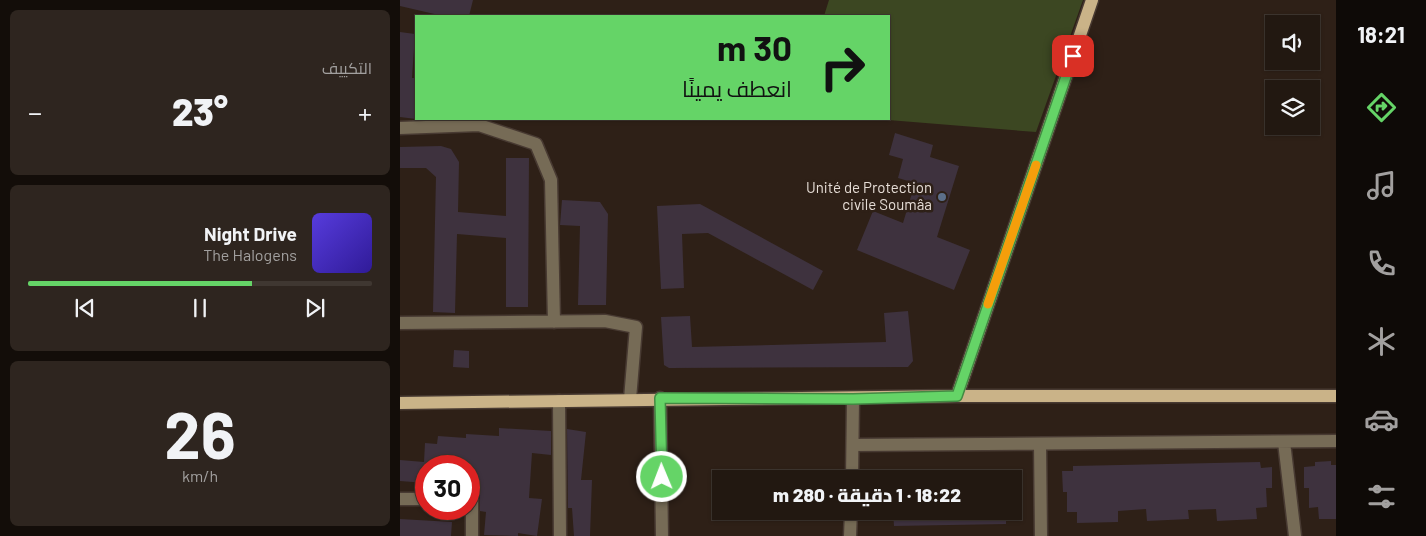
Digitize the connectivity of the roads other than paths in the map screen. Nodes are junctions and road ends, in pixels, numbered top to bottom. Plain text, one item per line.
1 (1092, 0) edge
2 (400, 128) edge
3 (554, 322) junction
4 (400, 323) edge
5 (957, 396) junction
6 (1336, 396) edge
7 (660, 398) junction
8 (630, 399) junction
9 (853, 399) junction
10 (559, 401) junction
11 (400, 403) edge
12 (1336, 441) edge
13 (1284, 442) junction
14 (1040, 444) junction
15 (853, 445) junction
16 (852, 470) edge
17 (400, 499) edge
18 (415, 499) edge
19 (472, 520) edge
20 (851, 520) edge
21 (472, 536) edge
22 (560, 536) edge
23 (662, 536) edge
24 (850, 536) edge
25 (1041, 536) edge
26 (1295, 536) edge

1 - 5 main road
2 - 3 street
3 - 4 street
3 - 8 street
5 - 6 main road
5 - 9 main road
7 - 8 main road
7 - 9 main road
7 - 23 street
8 - 10 main road
9 - 15 street
10 - 11 main road
10 - 22 street
12 - 13 street
13 - 14 street
13 - 26 street
14 - 15 street
14 - 25 street
15 - 16 street
17 - 18 street
19 - 21 street
20 - 24 street

